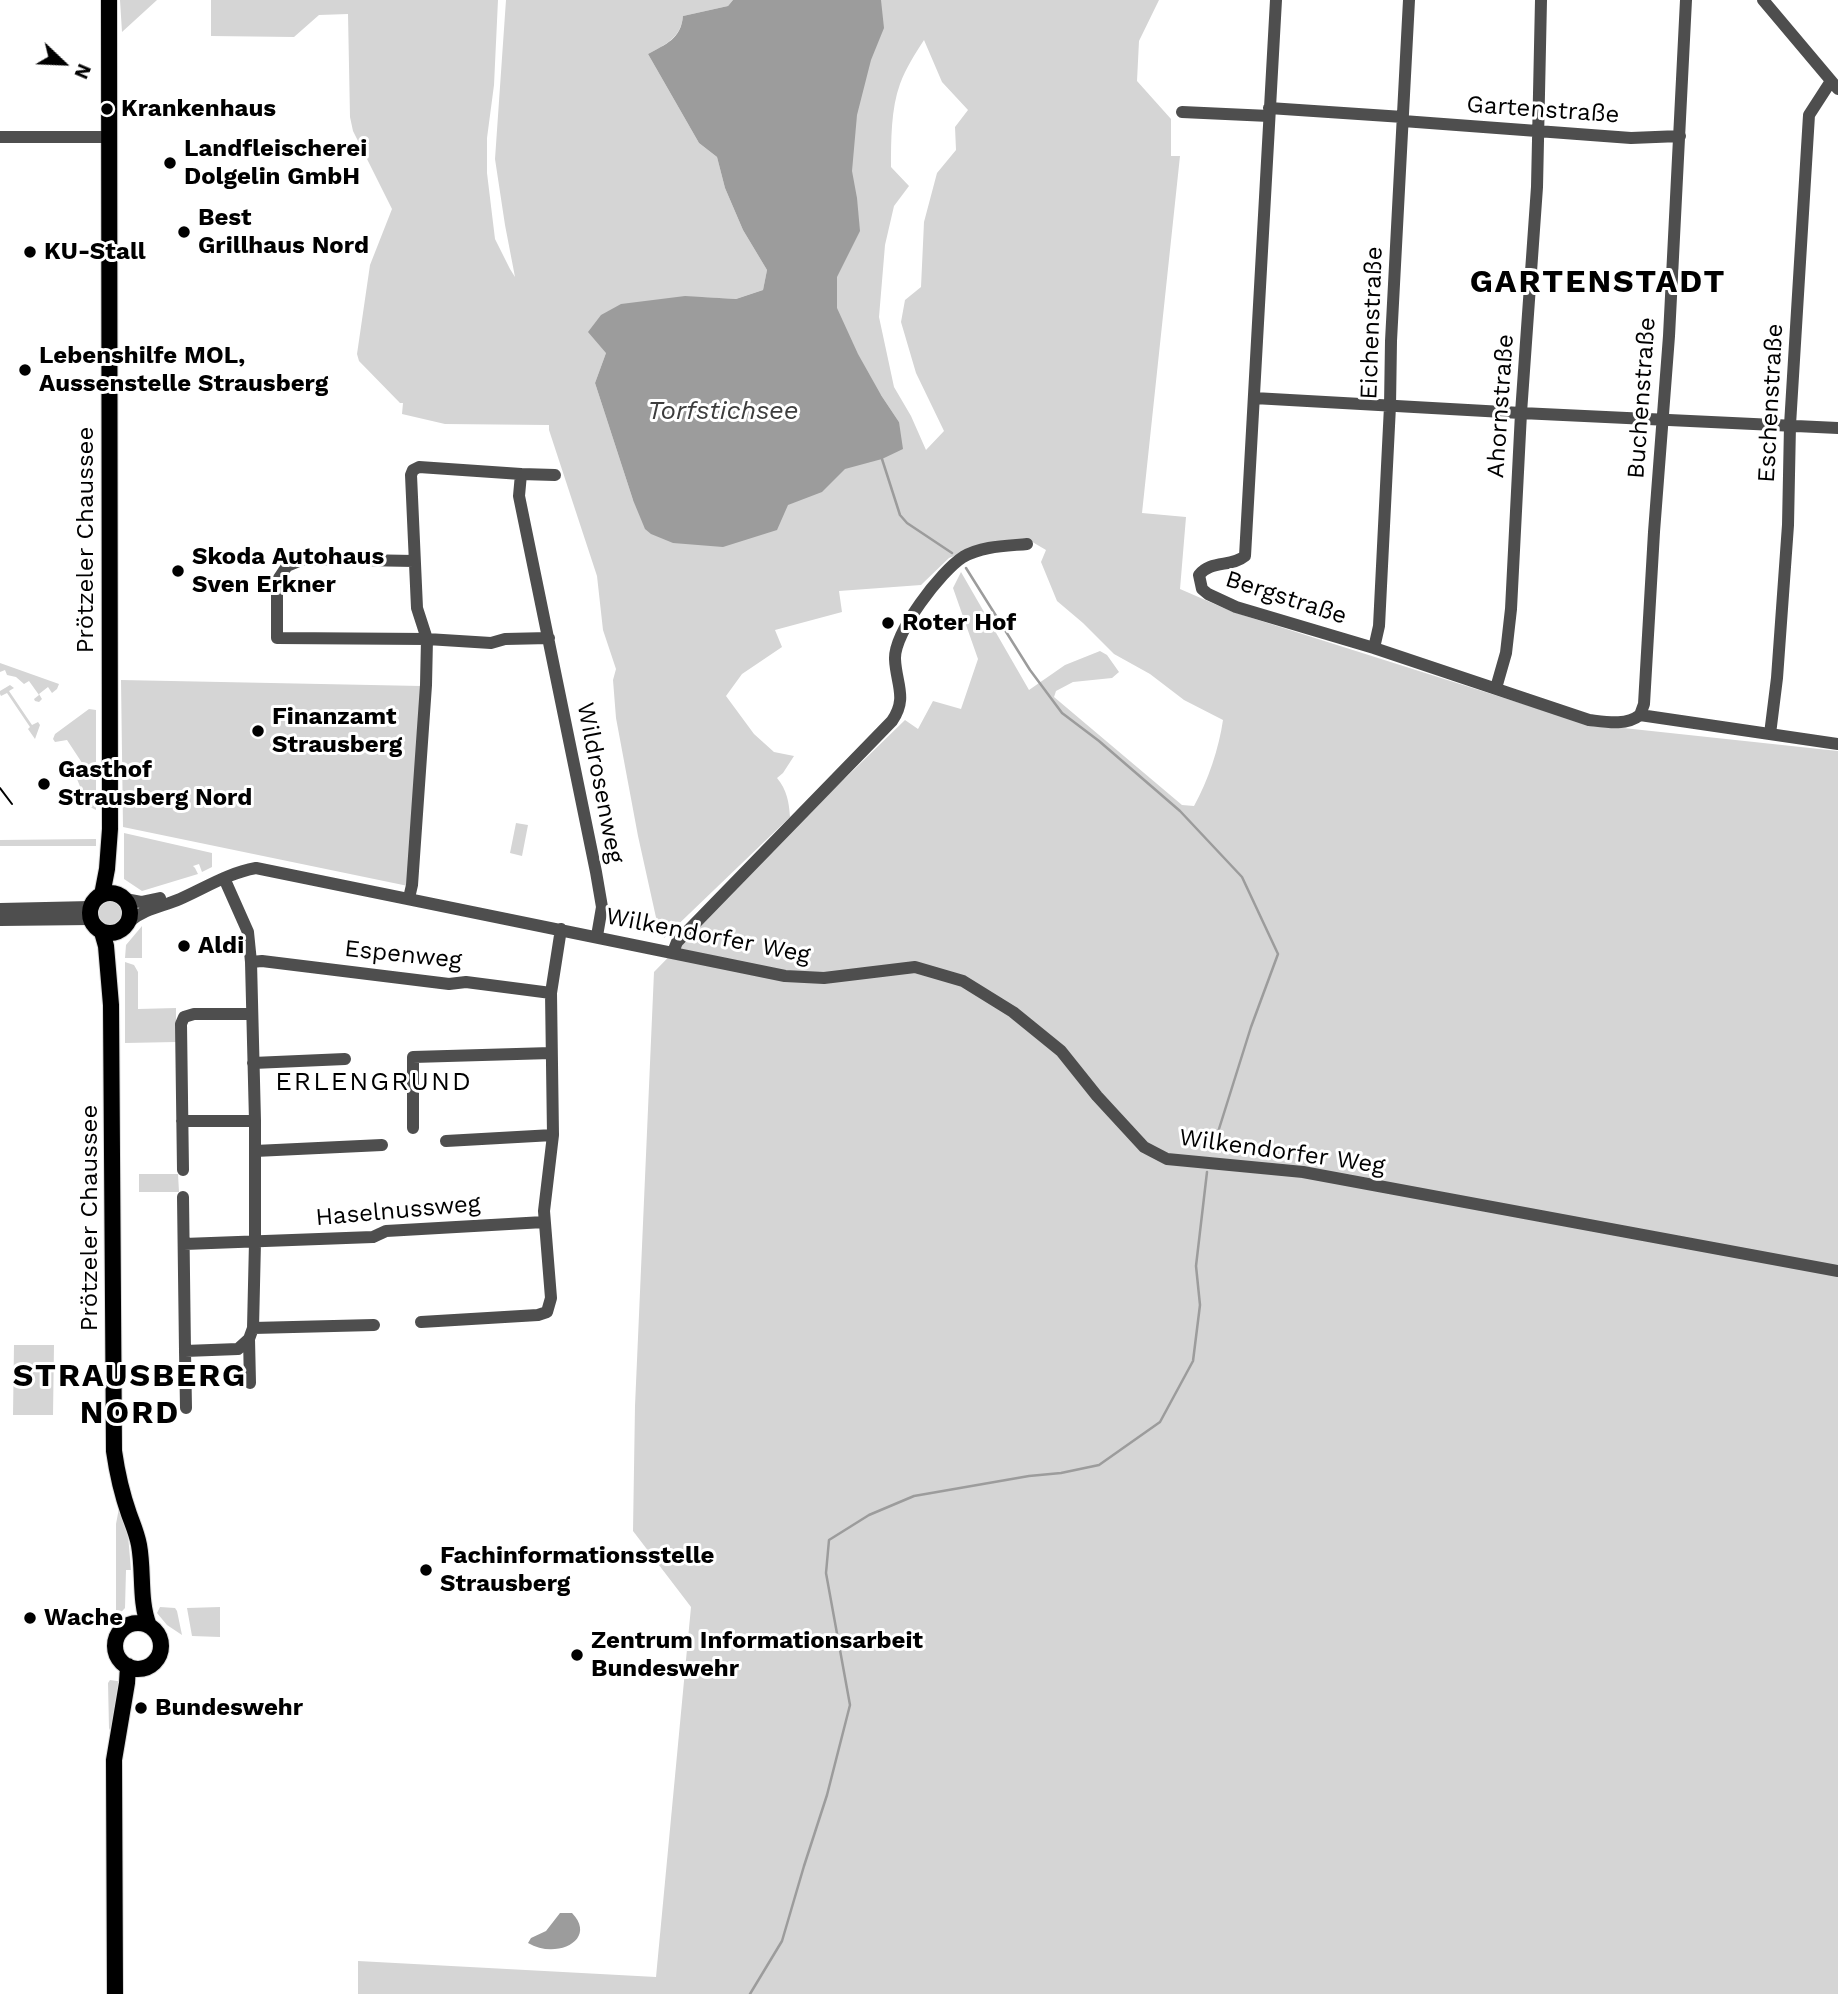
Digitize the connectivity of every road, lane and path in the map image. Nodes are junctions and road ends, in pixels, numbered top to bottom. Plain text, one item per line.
1 (108, 0) edge
2 (1276, 0) edge
3 (1409, 0) edge
4 (1541, 0) edge
5 (1686, 0) edge
6 (1763, 0) edge
7 (1835, 85) edge
8 (1182, 112) dead end
9 (1269, 112) junction
10 (1403, 119) junction
11 (1538, 131) junction
12 (1680, 136) junction
13 (0, 137) edge
14 (107, 137) junction
15 (1254, 398) junction
16 (1390, 406) junction
17 (1521, 413) junction
18 (1662, 420) junction
19 (1790, 425) junction
20 (1838, 428) edge
21 (521, 474) junction
22 (555, 475) dead end
23 (1027, 544) dead end
24 (414, 561) junction
25 (549, 638) junction
26 (427, 639) junction
27 (1374, 648) junction
28 (1496, 688) junction
29 (1640, 715) junction
30 (1770, 734) junction
31 (1838, 744) edge
32 (110, 828) junction
33 (224, 878) junction
34 (201, 888) junction
35 (123, 897) junction
36 (410, 898) junction
37 (95, 907) junction
38 (0, 909) edge
39 (0, 920) edge
40 (124, 926) junction
41 (561, 929) junction
42 (102, 932) junction
43 (597, 936) junction
44 (673, 952) junction
45 (251, 962) junction
46 (551, 993) junction
47 (111, 1005) junction
48 (252, 1014) junction
49 (551, 1053) junction
50 (345, 1059) dead end
51 (253, 1063) junction
52 (182, 1121) junction
53 (255, 1121) junction
54 (413, 1128) dead end
55 (553, 1135) junction
56 (446, 1141) dead end
57 (382, 1146) dead end
58 (255, 1151) junction
59 (183, 1170) dead end
60 (183, 1196) dead end
61 (544, 1222) junction
62 (256, 1242) junction
63 (184, 1244) junction
64 (1838, 1271) edge
65 (421, 1322) dead end
66 (374, 1325) dead end
67 (251, 1334) junction
68 (185, 1351) junction
69 (250, 1383) dead end
70 (186, 1408) dead end
71 (129, 1513) junction
72 (129, 1625) junction
73 (149, 1626) junction
74 (136, 1667) junction
75 (115, 1994) edge

1 - 14 main road, Prötzeler Chaussee
2 - 9 street, Bergstraße
3 - 10 street, Eichenstraße
4 - 11 street, Ahornstraße
5 - 12 street, Buchenstraße
6 - 7 street
7 - 19 street, Eschenstraße
8 - 9 street, Gartenstraße
9 - 10 street, Gartenstraße
9 - 15 street, Bergstraße
10 - 11 street, Gartenstraße
10 - 16 street, Eichenstraße
11 - 12 street, Gartenstraße
11 - 17 street, Ahornstraße
12 - 18 street, Buchenstraße
13 - 14 street
14 - 32 main road, Prötzeler Chaussee
15 - 16 street
15 - 27 street, Bergstraße
16 - 17 street
16 - 27 street, Eichenstraße
17 - 18 street
17 - 28 street, Ahornstraße
18 - 19 street
18 - 29 street, Buchenstraße
19 - 20 street
19 - 30 street, Eschenstraße
21 - 22 street
21 - 24 street
21 - 25 street, Wildrosenweg
23 - 44 street
24 - 26 street
24 - 26 street
25 - 26 street
25 - 43 street, Wildrosenweg
26 - 36 street
27 - 28 street, Bergstraße
28 - 29 street, Bergstraße
29 - 30 street, Bergstraße
30 - 31 street, Bergstraße
32 - 35 main road, Prötzeler Chaussee
32 - 37 main road, Prötzeler Chaussee
33 - 34 street, Wilkendorfer Weg
33 - 36 street, Wilkendorfer Weg
33 - 45 street
34 - 35 street, Wilkendorfer Weg
34 - 40 street, Wilkendorfer Weg
35 - 37 main road
35 - 40 main road, Prötzeler Chaussee
36 - 41 street, Wilkendorfer Weg
37 - 38 street
37 - 39 street
37 - 42 main road
40 - 42 main road
40 - 47 main road, Prötzeler Chaussee
41 - 43 street, Wilkendorfer Weg
41 - 46 street
42 - 47 main road, Prötzeler Chaussee
43 - 44 street, Wilkendorfer Weg
44 - 64 street, Wilkendorfer Weg
45 - 46 street, Espenweg
45 - 48 street
46 - 49 street
47 - 71 main road, Prötzeler Chaussee
48 - 51 street
48 - 52 street
49 - 54 street
49 - 55 street
50 - 51 street
51 - 53 street
52 - 53 street
52 - 59 street
53 - 58 street
55 - 56 street
55 - 61 street
57 - 58 street
58 - 62 street
60 - 63 street
61 - 62 street, Haselnussweg
61 - 65 street
62 - 63 street, Haselnussweg
62 - 67 street
63 - 68 street
66 - 67 street
67 - 68 street
67 - 69 street
68 - 70 street
71 - 72 main road, Prötzeler Chaussee
71 - 73 main road, Prötzeler Chaussee
72 - 73 main road
72 - 74 main road, Prötzeler Chaussee
73 - 74 main road, Prötzeler Chaussee
74 - 75 main road, Prötzeler Chaussee

